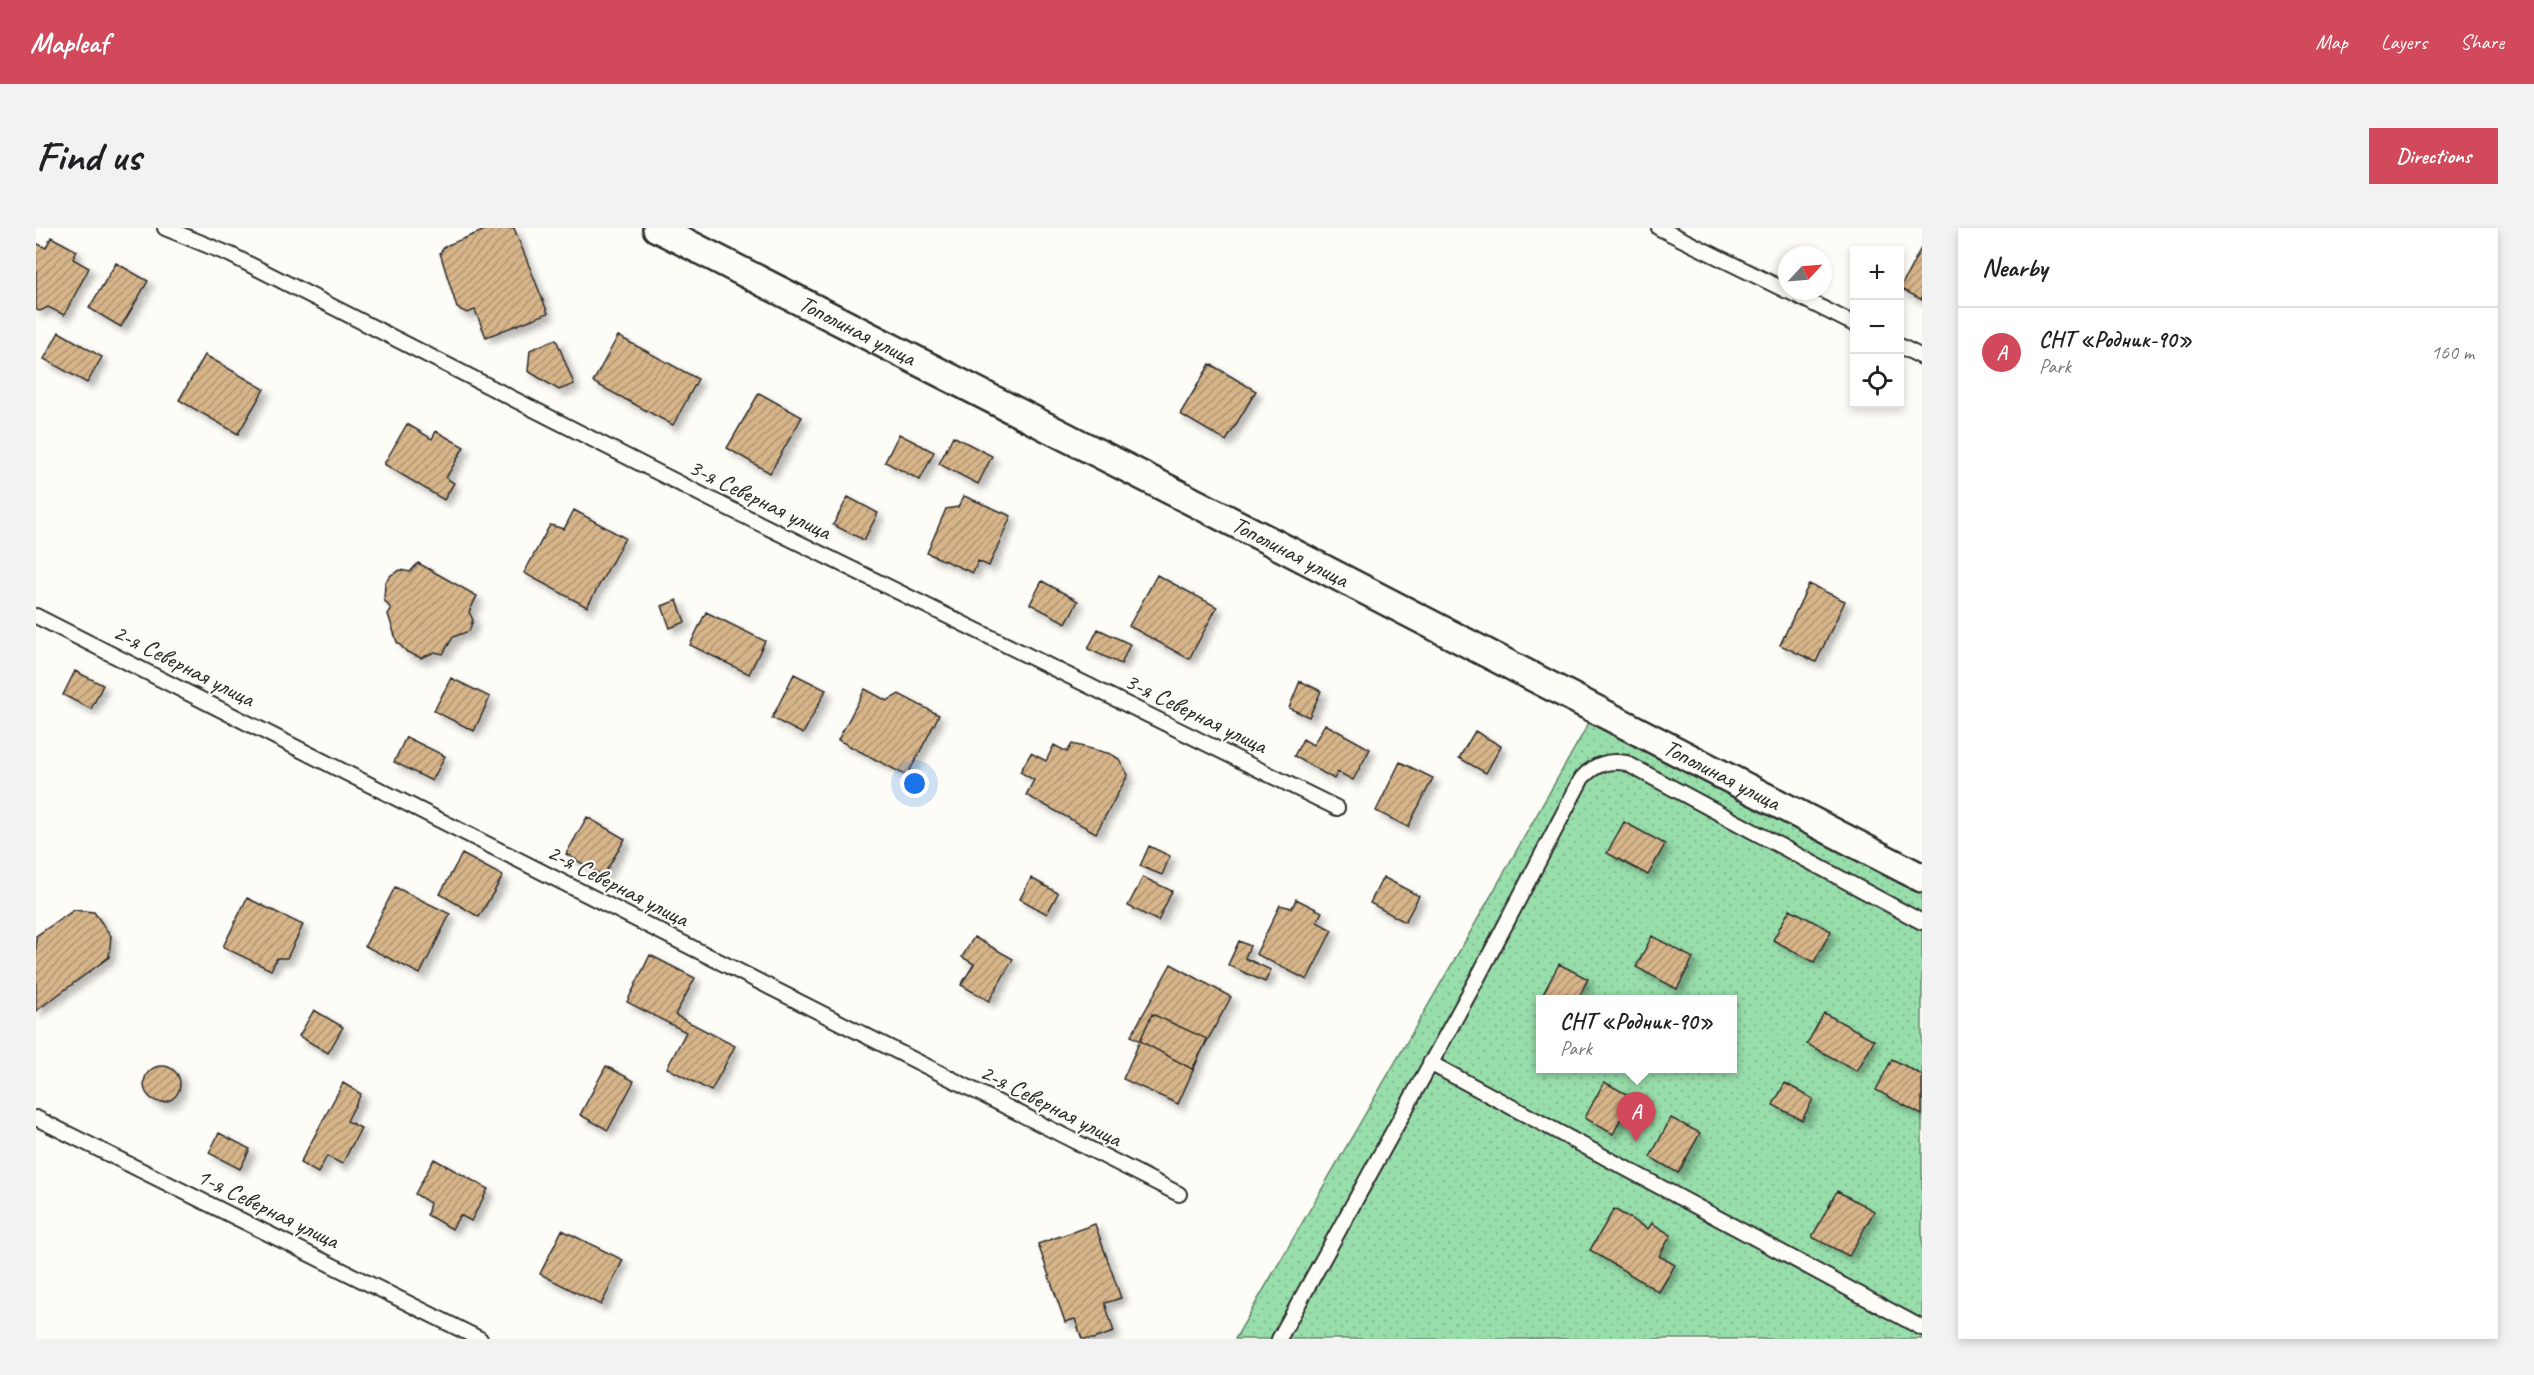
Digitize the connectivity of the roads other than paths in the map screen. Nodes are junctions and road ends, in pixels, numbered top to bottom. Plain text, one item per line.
1 (165, 228) edge
2 (657, 228) edge
3 (1659, 228) edge
4 (1778, 287) edge
5 (1805, 300) edge
6 (1850, 322) edge
7 (1904, 348) edge
8 (1922, 357) edge
9 (36, 616) edge
10 (1337, 808) dead end
11 (1922, 878) edge
12 (1922, 921) edge
13 (1431, 1063) junction
14 (36, 1118) edge
15 (1179, 1194) dead end
16 (1922, 1328) edge
17 (480, 1339) edge
18 (1279, 1339) edge

1 - 10 lane, 3-я Северная улица
2 - 11 street, Тополиная улица
3 - 4 lane
5 - 6 lane
7 - 8 lane
9 - 15 lane, 2-я Северная улица
12 - 13 lane
13 - 16 lane
13 - 18 lane
14 - 17 lane, 1-я Северная улица

